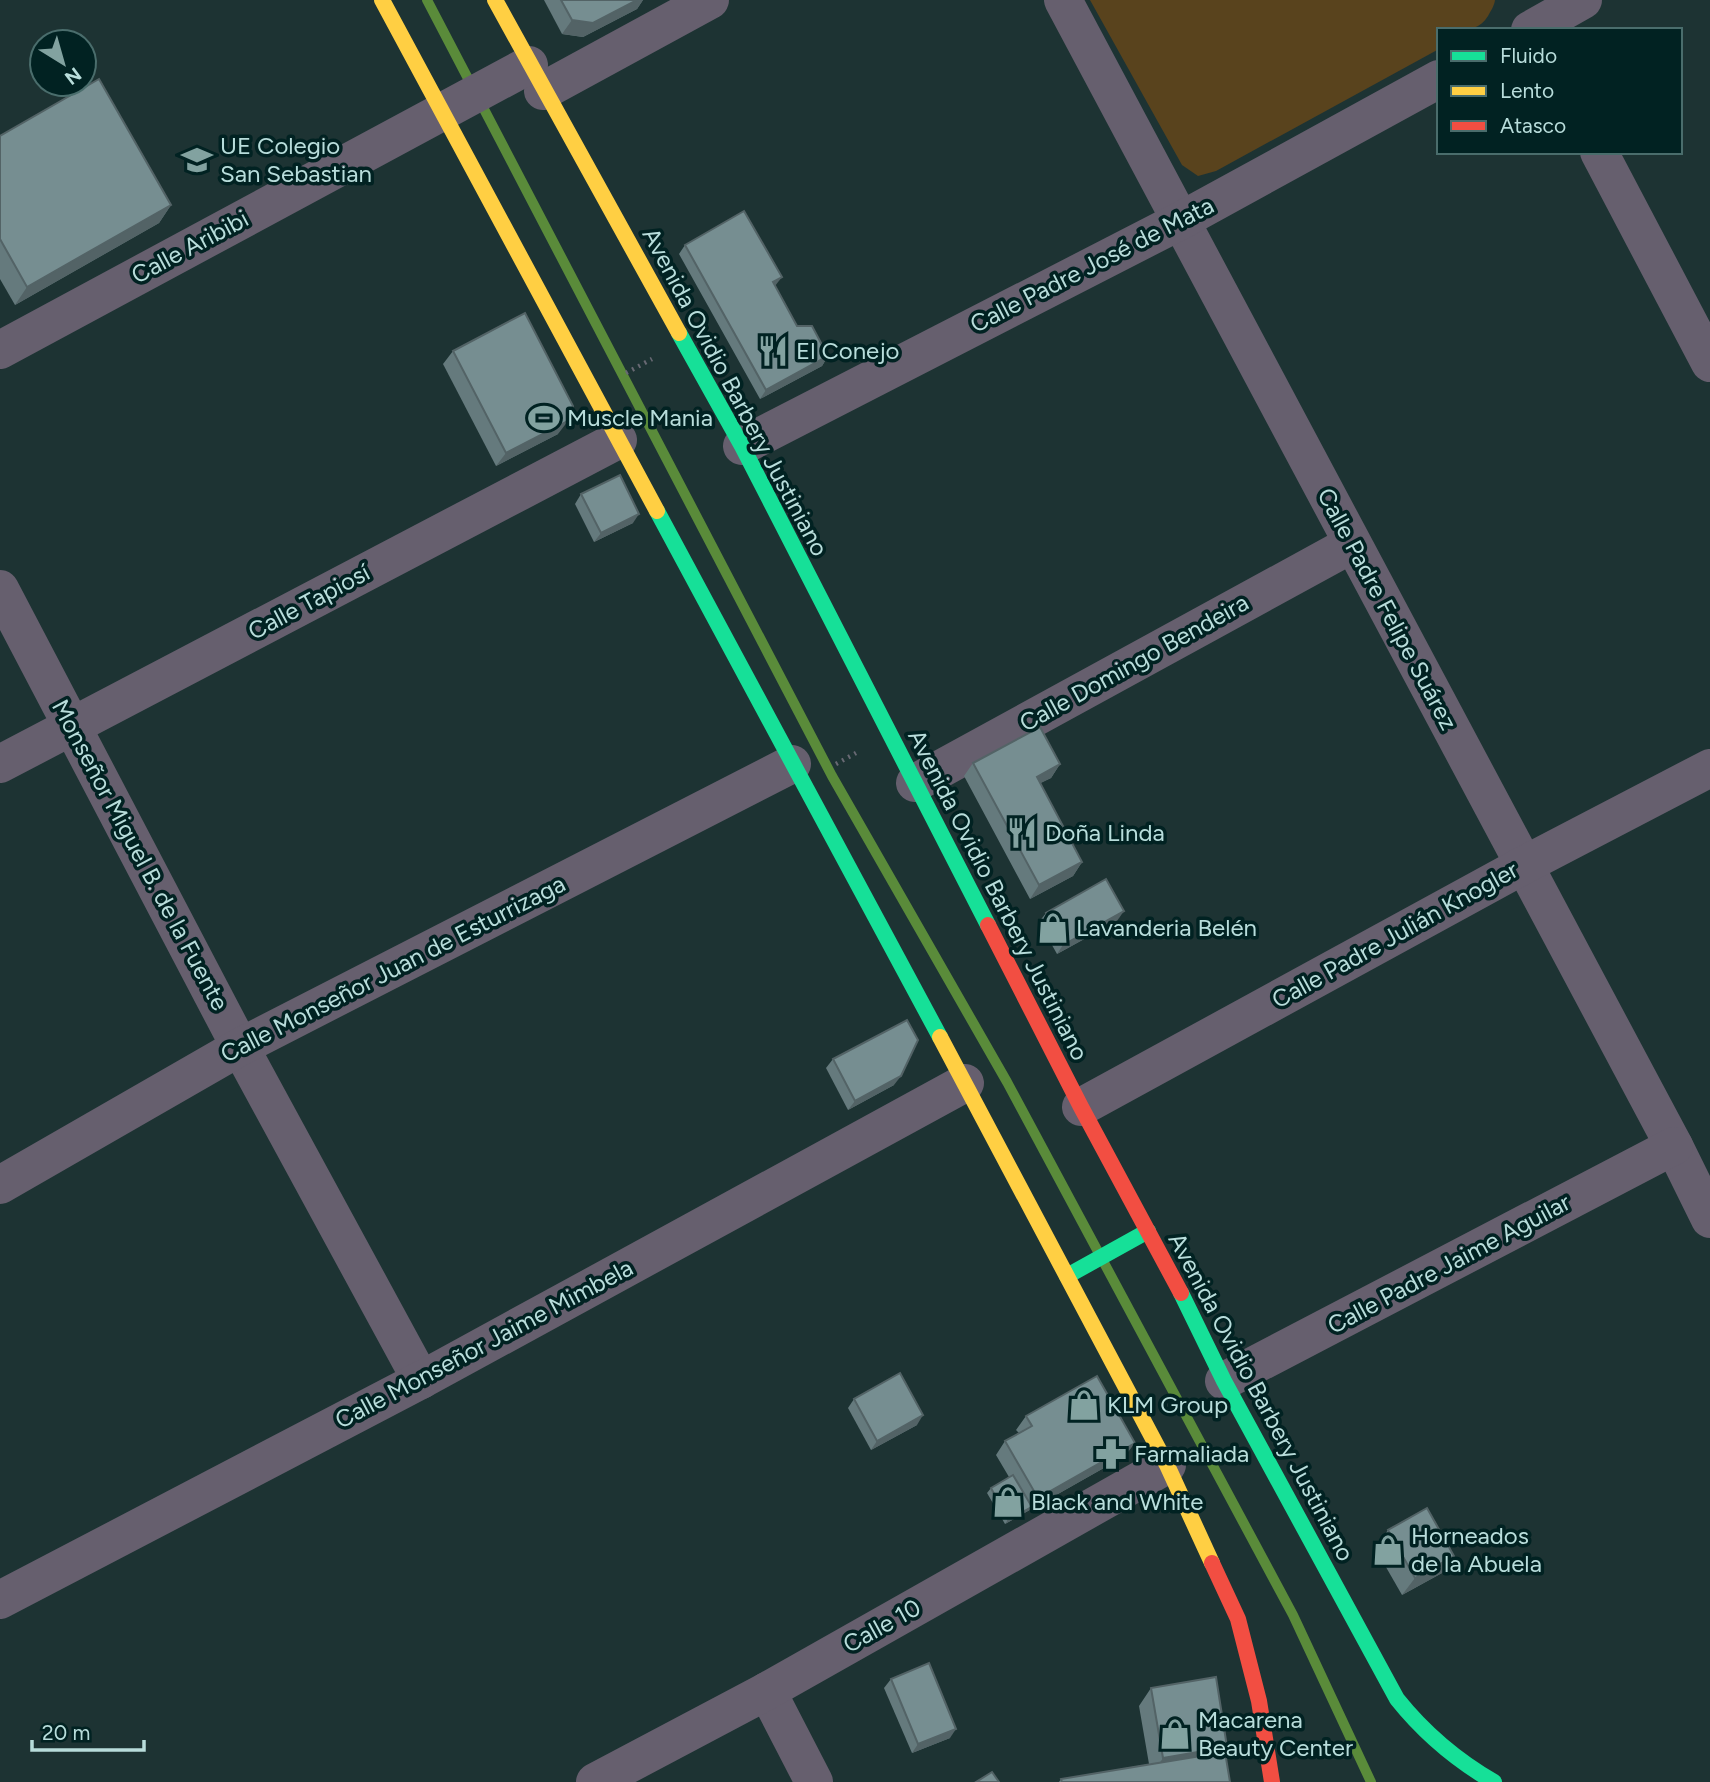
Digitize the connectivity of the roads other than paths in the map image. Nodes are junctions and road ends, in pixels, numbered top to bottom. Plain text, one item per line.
1 (382, 0) edge
2 (495, 0) edge
3 (710, 0) edge
4 (1063, 0) edge
5 (1583, 0) edge
6 (1529, 22) edge
7 (528, 76) junction
8 (1437, 80) edge
9 (451, 106) junction
10 (1600, 154) edge
11 (1181, 220) junction
12 (0, 350) edge
13 (1710, 363) edge
14 (618, 440) junction
15 (742, 446) junction
16 (1352, 544) junction
17 (0, 589) edge
18 (72, 726) junction
19 (0, 764) edge
20 (792, 764) junction
21 (1710, 768) edge
22 (915, 783) junction
23 (1524, 865) junction
24 (240, 1047) junction
25 (965, 1083) junction
26 (1081, 1107) junction
27 (1674, 1146) junction
28 (0, 1185) edge
29 (1710, 1219) edge
30 (1142, 1234) junction
31 (1072, 1272) junction
32 (421, 1380) junction
33 (1224, 1381) junction
34 (1167, 1465) junction
35 (0, 1600) edge
36 (767, 1691) junction
37 (595, 1782) edge
38 (814, 1782) edge
39 (1272, 1782) edge
40 (1494, 1782) edge

1 - 9 street
2 - 7 street, Avenida Ovidio Barbery Justiniano
3 - 7 street, Calle Aribibi
4 - 11 street, Calle Padre Felipe Suárez
5 - 6 street
7 - 9 street, Calle Aribibi
7 - 15 street, Avenida Ovidio Barbery Justiniano
8 - 11 street, Calle Padre José de Mata
9 - 12 street, Calle Aribibi
9 - 14 street
10 - 13 street
11 - 15 street, Calle Padre José de Mata
11 - 16 street, Calle Padre Felipe Suárez
14 - 18 street, Calle Tapiosí
14 - 20 street
15 - 22 street, Avenida Ovidio Barbery Justiniano
16 - 22 street, Calle Domingo Bendeira
16 - 23 street, Calle Padre Felipe Suárez
17 - 18 street, Monseñor Miguel B. de la Fuente
18 - 19 street, Calle Tapiosí
18 - 24 street, Monseñor Miguel B. de la Fuente
20 - 24 street, Calle Monseñor Juan de Esturrizaga
20 - 25 street
21 - 23 street, Calle Padre Julián Knogler
22 - 26 street, Avenida Ovidio Barbery Justiniano
23 - 26 street, Calle Padre Julián Knogler
23 - 27 street, Calle Padre Felipe Suárez
24 - 28 street, Calle Monseñor Juan de Esturrizaga
24 - 32 street, Monseñor Miguel B. de la Fuente
25 - 31 street
25 - 32 street, Calle Monseñor Jaime Mimbela
26 - 30 street, Avenida Ovidio Barbery Justiniano
27 - 29 street, Calle Padre Felipe Suárez
27 - 33 street, Calle Padre Jaime Aguilar
30 - 31 street
30 - 33 street, Avenida Ovidio Barbery Justiniano
31 - 34 street
32 - 35 street, Calle Monseñor Jaime Mimbela
33 - 40 street, Avenida Ovidio Barbery Justiniano
34 - 36 street, Calle 10
34 - 39 street
36 - 37 street, Calle 10
36 - 38 street

